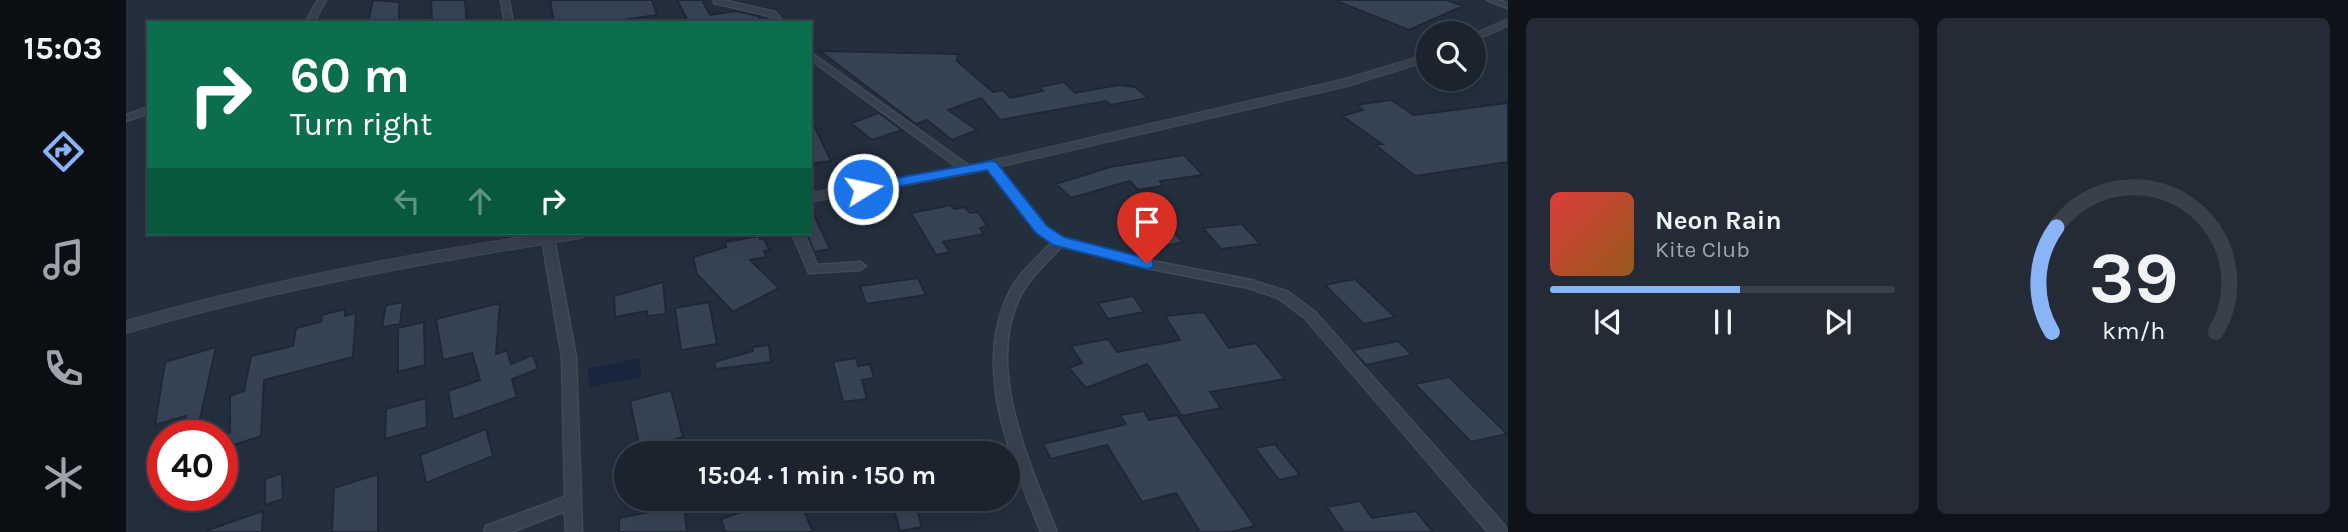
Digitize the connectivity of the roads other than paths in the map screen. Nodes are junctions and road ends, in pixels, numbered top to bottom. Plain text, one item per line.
1 (322, 0) edge
2 (505, 0) edge
3 (1491, 0) edge
4 (717, 1) edge
5 (1508, 6) edge
6 (310, 21) edge
7 (509, 21) edge
8 (778, 21) edge
9 (1508, 22) edge
10 (1486, 32) edge
11 (812, 56) edge
12 (1416, 61) edge
13 (147, 111) edge
14 (126, 118) edge
15 (991, 165) junction
16 (968, 170) junction
17 (812, 198) edge
18 (547, 235) edge
19 (799, 235) edge
20 (1059, 241) junction
21 (860, 266) dead end
22 (126, 327) edge
23 (573, 501) junction
24 (492, 532) edge
25 (574, 532) edge
26 (1049, 532) edge
27 (1499, 532) edge

1 - 6 street
2 - 7 street
3 - 5 street
4 - 8 street
9 - 10 street
11 - 16 street
12 - 15 street
13 - 14 street
15 - 16 street
15 - 20 street
16 - 17 street
18 - 22 street
18 - 23 street
19 - 21 street
20 - 26 street
20 - 27 street
23 - 24 street
23 - 25 street

